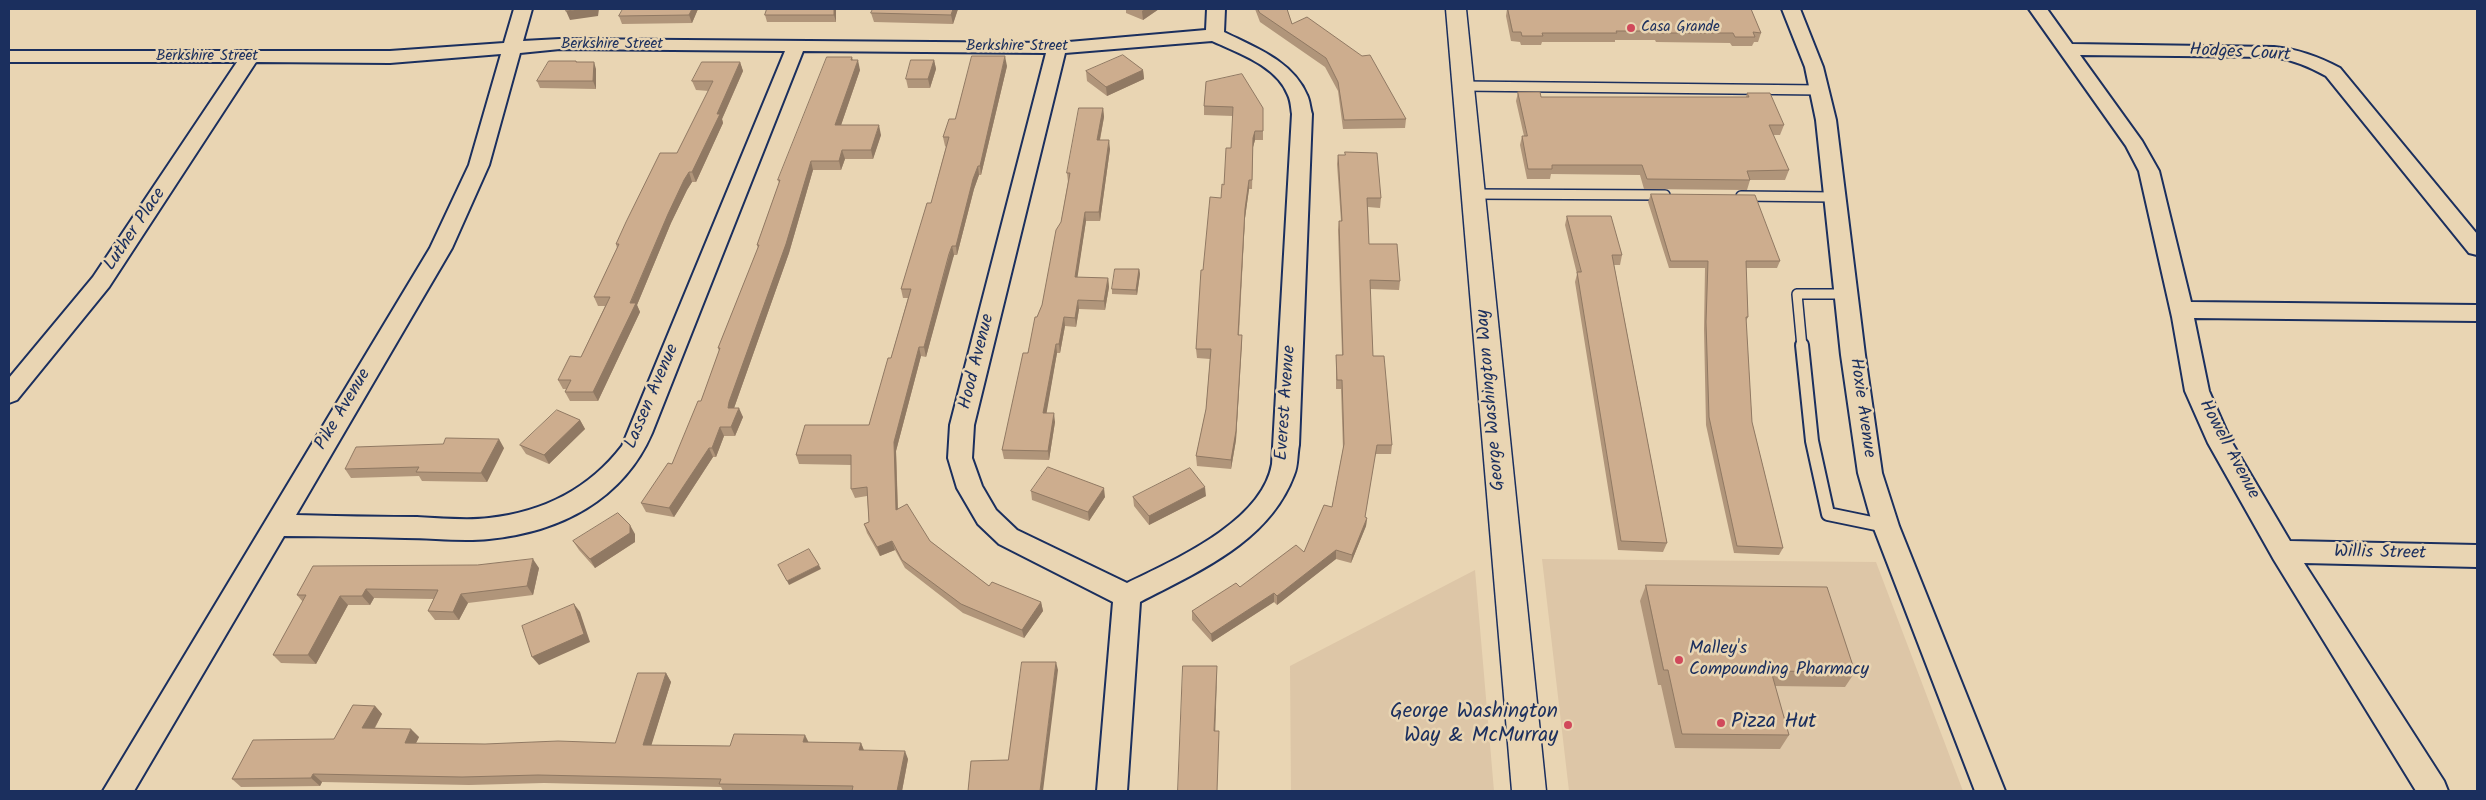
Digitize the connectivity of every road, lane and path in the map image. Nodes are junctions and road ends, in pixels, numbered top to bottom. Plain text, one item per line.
1 (523, 9) edge
2 (1216, 9) edge
3 (1456, 9) edge
4 (1792, 9) edge
5 (2038, 9) edge
6 (1214, 35) junction
7 (796, 46) junction
8 (512, 47) junction
9 (1057, 48) junction
10 (2066, 49) junction
11 (9, 56) edge
12 (250, 57) junction
13 (1463, 86) junction
14 (1820, 90) junction
15 (1473, 194) junction
16 (1678, 195) edge
17 (1727, 196) edge
18 (1834, 197) junction
19 (2477, 248) edge
20 (1846, 294) junction
21 (2181, 310) junction
22 (2477, 313) edge
23 (9, 394) edge
24 (275, 525) junction
25 (1886, 526) junction
26 (2283, 552) junction
27 (2477, 556) edge
28 (1127, 596) junction
29 (118, 791) edge
30 (1112, 791) edge
31 (1529, 791) edge
32 (1990, 791) edge
33 (2433, 791) edge

1 - 8 street, Pike Avenue
2 - 6 street
3 - 13 main road, George Washington Way
4 - 14 street, Hoxie Avenue
5 - 10 street, Howell Avenue
6 - 9 street, Berkshire Street
6 - 28 street, Everest Avenue
7 - 8 street, Berkshire Street
7 - 9 street, Berkshire Street
7 - 24 street, Lassen Avenue
8 - 12 street, Berkshire Street
8 - 24 street, Pike Avenue
9 - 28 street, Hood Avenue
10 - 19 street, Hodges Court
10 - 21 street, Howell Avenue
11 - 12 street, Berkshire Street
12 - 23 street, Luther Place
13 - 14 lane
13 - 15 main road, George Washington Way
14 - 18 street, Hoxie Avenue
15 - 16 lane
15 - 31 main road, George Washington Way
17 - 18 lane
18 - 20 street, Hoxie Avenue
20 - 25 street, Hoxie Avenue
20 - 25 lane
21 - 22 street
21 - 26 street, Howell Avenue
24 - 29 street, Pike Avenue
25 - 32 street, Hoxie Avenue
26 - 27 street, Willis Street
26 - 33 street, Howell Avenue
28 - 30 street

